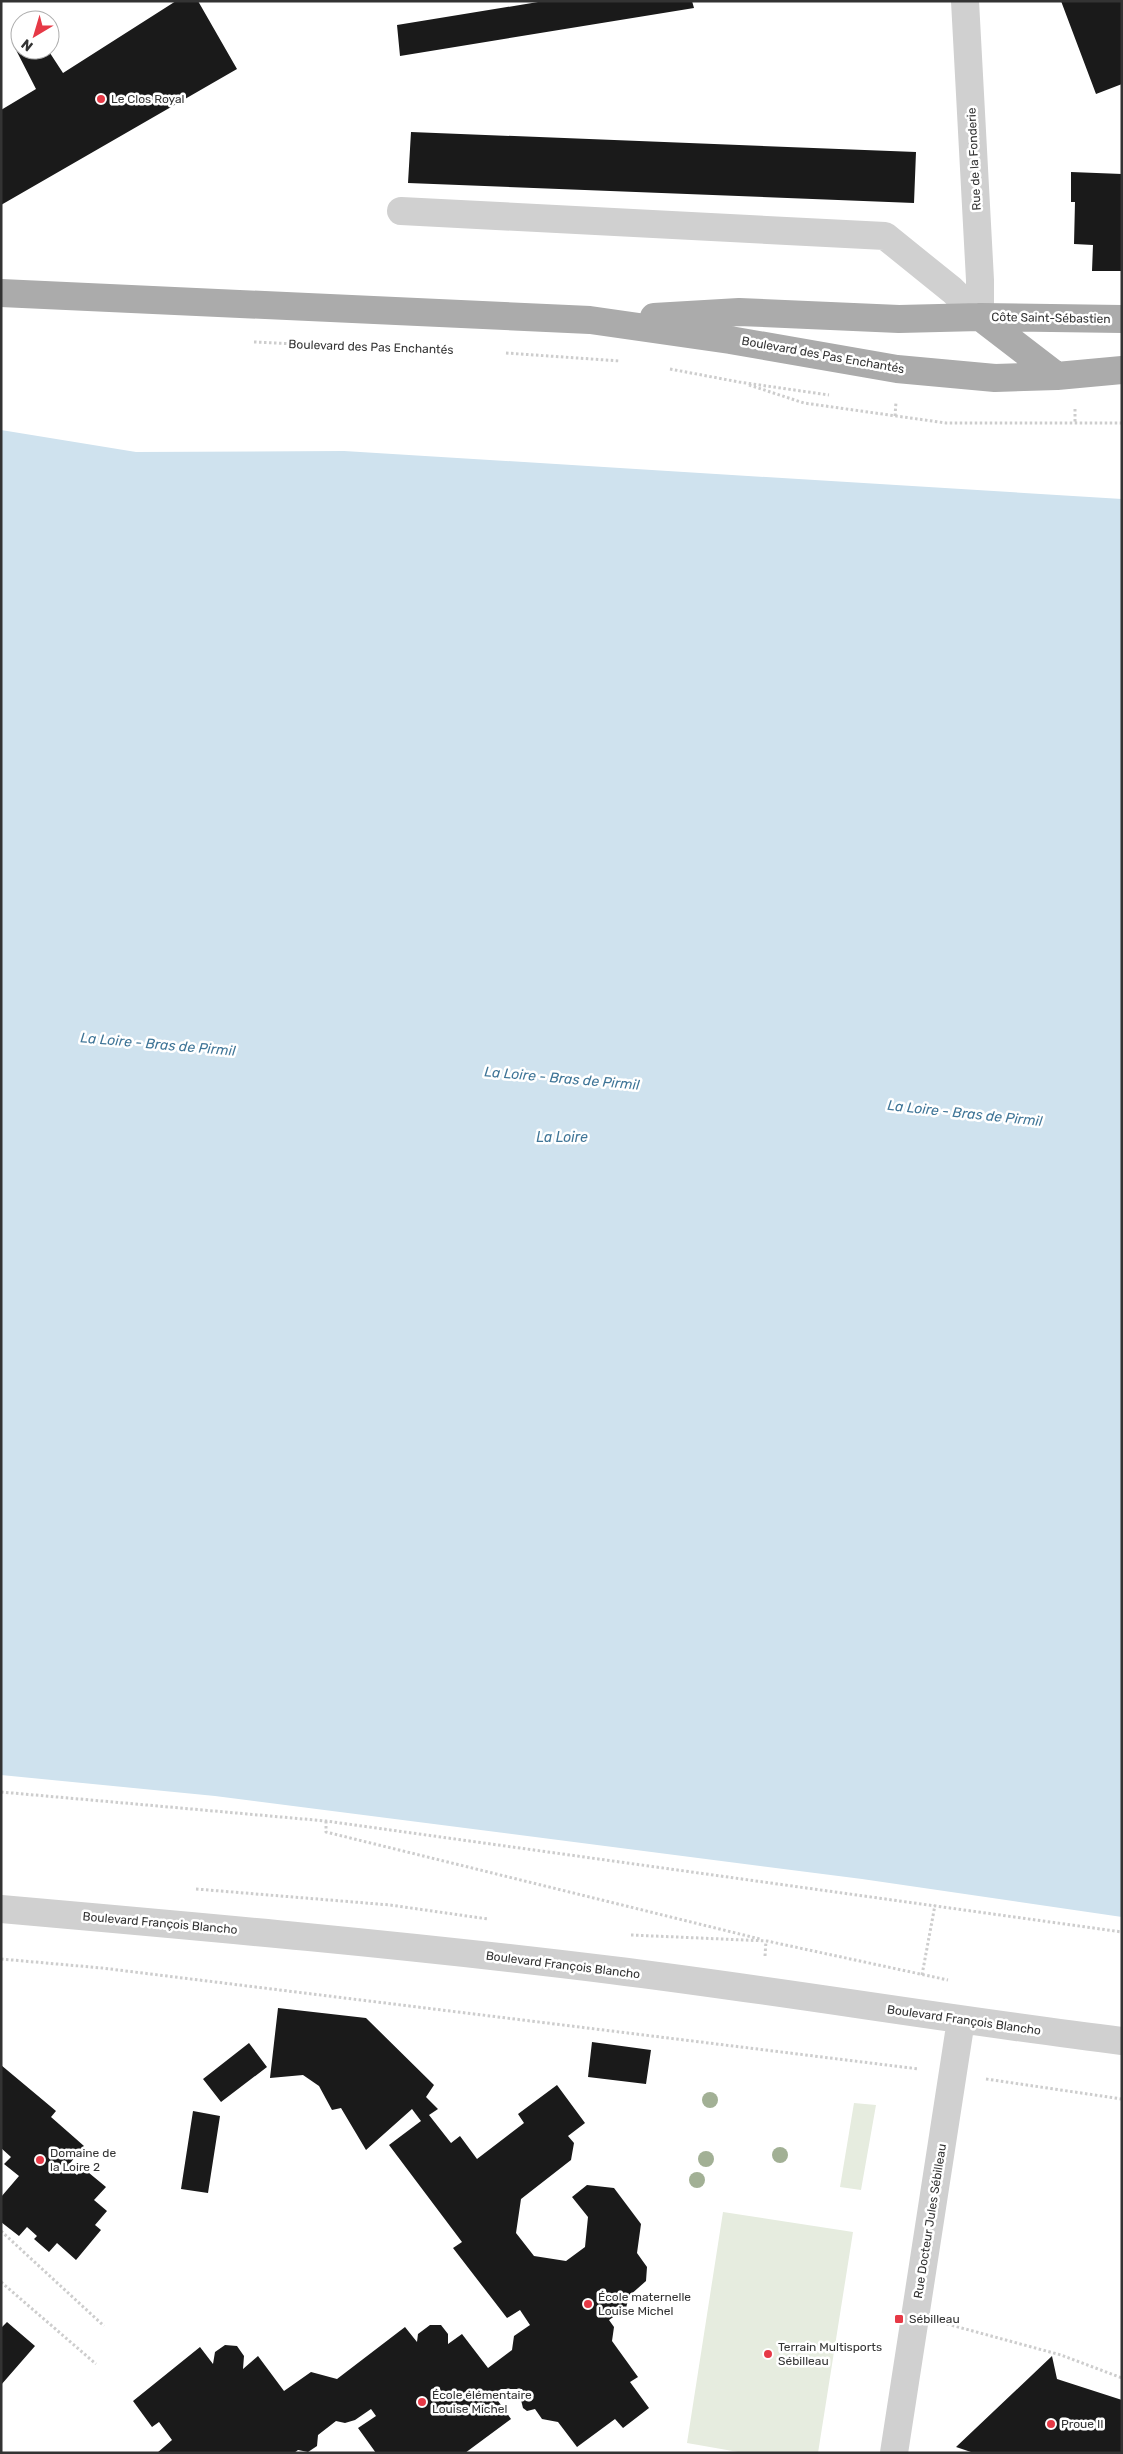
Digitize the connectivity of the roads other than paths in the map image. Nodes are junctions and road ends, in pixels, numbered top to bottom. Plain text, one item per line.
1 (965, 1) edge
2 (401, 211) dead end
3 (1, 293) edge
4 (980, 317) junction
5 (1122, 319) edge
6 (590, 320) junction
7 (1122, 370) edge
8 (1057, 376) junction
9 (1, 1909) edge
10 (961, 2020) junction
11 (1122, 2041) edge
12 (894, 2453) edge

1 - 4 street, Rue de la Fonderie
2 - 4 street
3 - 6 main road, Boulevard des Pas Enchantés
4 - 5 main road, Côte Saint-Sébastien
4 - 6 main road, Boulevard des Pas Enchantés
4 - 8 main road
6 - 8 main road, Boulevard des Pas Enchantés
7 - 8 main road
9 - 10 street, Boulevard François Blancho
10 - 11 street, Boulevard François Blancho
10 - 12 street, Rue Docteur Jules Sébilleau

